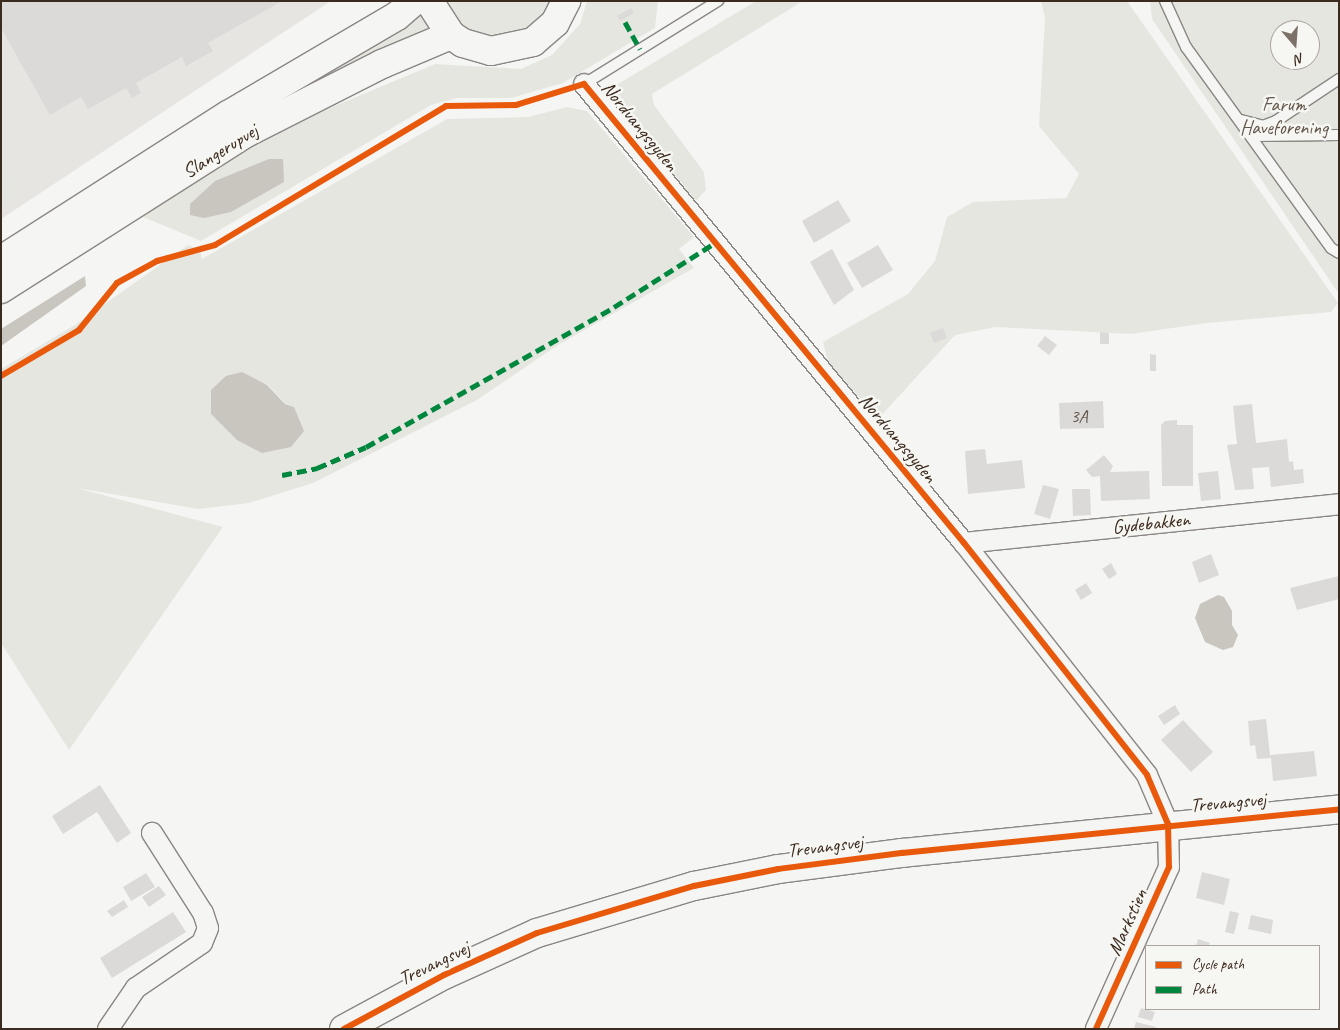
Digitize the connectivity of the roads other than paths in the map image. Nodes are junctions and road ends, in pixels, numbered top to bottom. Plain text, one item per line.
1 (414, 1) edge
2 (429, 1) edge
3 (566, 1) edge
4 (718, 1) edge
5 (1165, 1) edge
6 (451, 35) junction
7 (1339, 79) edge
8 (584, 84) joint
9 (1241, 120) junction
10 (1339, 135) edge
11 (1253, 136) junction
12 (1339, 253) edge
13 (1, 260) edge
14 (1, 289) edge
15 (1339, 504) edge
16 (964, 543) junction
17 (1339, 809) edge
18 (1168, 824) junction
19 (152, 833) dead end
20 (108, 1029) edge
21 (344, 1029) edge
22 (1096, 1029) edge

1 - 13 main road, Slangerupvej
2 - 6 main road
3 - 6 main road
4 - 8 lane, Nordvangsgyden
5 - 9 lane
6 - 14 main road, Slangerupvej
7 - 9 lane
8 - 16 street, Nordvangsgyden
9 - 11 lane
10 - 11 lane
11 - 12 lane
15 - 16 street, Gydebakken
16 - 18 street, Nordvangsgyden
17 - 18 main road, Trevangsvej
18 - 21 main road, Trevangsvej
18 - 22 street, Markstien
19 - 20 street

